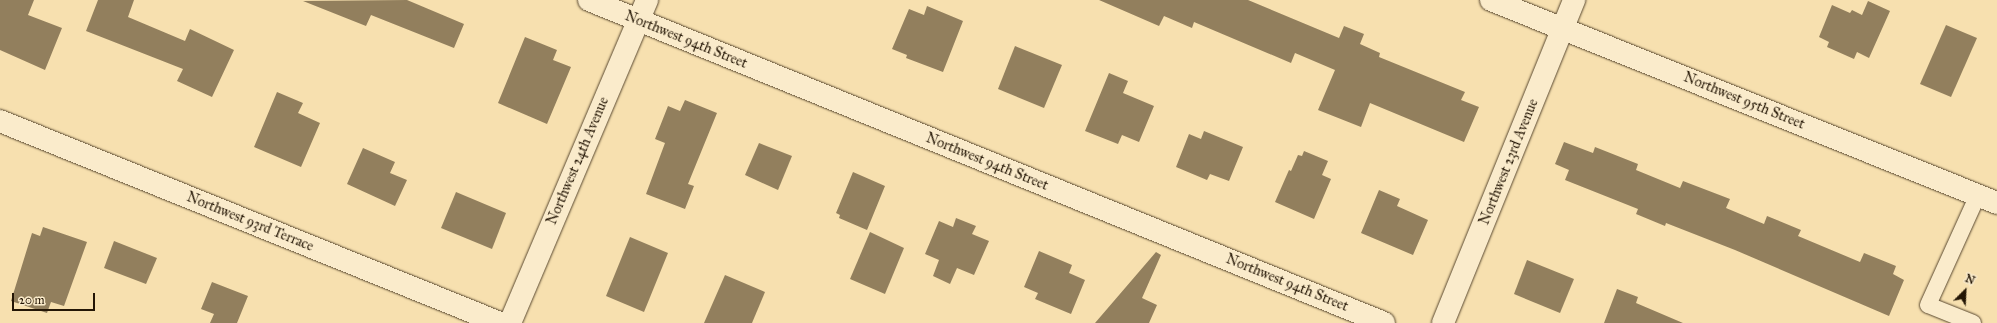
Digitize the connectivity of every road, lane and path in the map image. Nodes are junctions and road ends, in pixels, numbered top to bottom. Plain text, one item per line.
1 (589, 0) edge
2 (647, 0) edge
3 (1491, 0) edge
4 (1574, 0) edge
5 (638, 20) junction
6 (1563, 29) junction
7 (0, 120) edge
8 (1988, 199) edge
9 (500, 323) edge
10 (510, 323) edge
11 (1384, 323) edge
12 (1443, 323) edge
13 (1973, 323) edge

1 - 5 street, Northwest 94th Street
2 - 5 street, Northwest 24th Avenue
3 - 6 street, Northwest 95th Street
4 - 6 street, Northwest 23rd Avenue
5 - 10 street, Northwest 24th Avenue
5 - 11 street, Northwest 94th Street
6 - 8 street, Northwest 95th Street
6 - 12 street, Northwest 23rd Avenue
7 - 9 street, Northwest 93rd Terrace
8 - 13 lane

